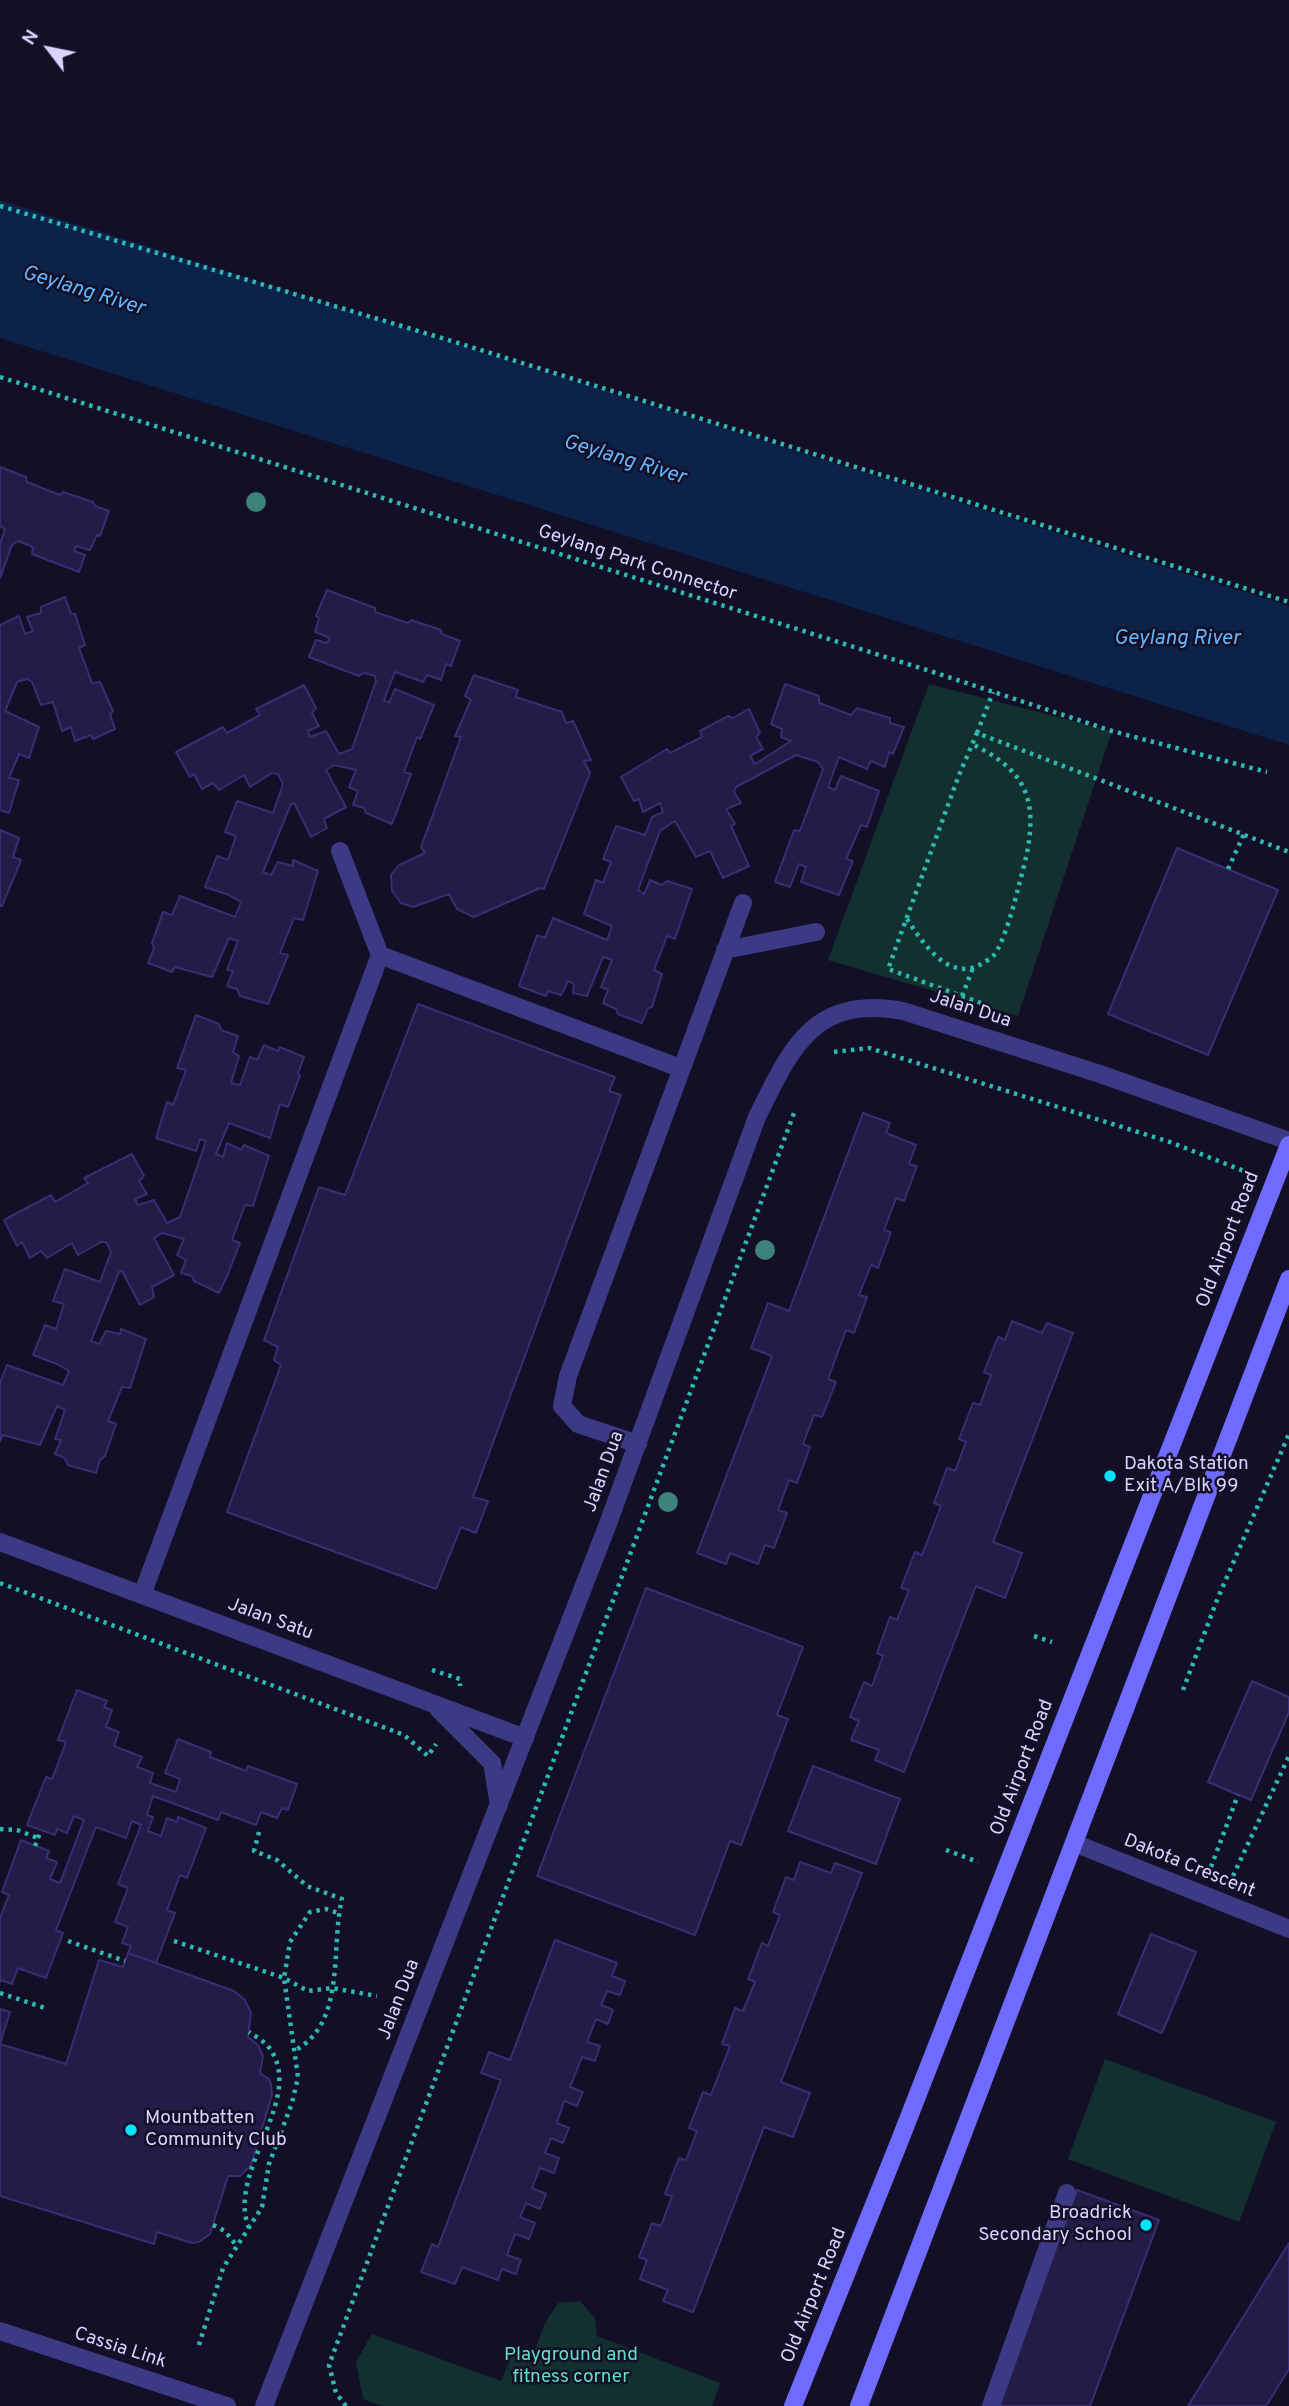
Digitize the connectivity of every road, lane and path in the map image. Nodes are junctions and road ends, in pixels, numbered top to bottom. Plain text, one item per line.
1 (0, 206) edge
2 (0, 377) edge
3 (1289, 602) edge
4 (993, 692) junction
5 (977, 733) junction
6 (972, 744) junction
7 (1267, 772) dead end
8 (1244, 834) junction
9 (341, 850) dead end
10 (1289, 852) edge
11 (1228, 869) dead end
12 (743, 903) dead end
13 (906, 918) junction
14 (816, 932) dead end
15 (725, 950) junction
16 (380, 955) junction
17 (973, 968) junction
18 (888, 969) dead end
19 (962, 996) dead end
20 (826, 1059) dead end
21 (680, 1068) junction
22 (794, 1113) dead end
23 (1289, 1143) edge
24 (1214, 1160) dead end
25 (1289, 1279) edge
26 (1289, 1434) edge
27 (1287, 1442) edge
28 (638, 1444) junction
29 (0, 1542) edge
30 (0, 1583) edge
31 (142, 1595) junction
32 (1034, 1636) dead end
33 (1052, 1642) dead end
34 (1184, 1690) dead end
35 (430, 1702) junction
36 (525, 1738) junction
37 (428, 1756) dead end
38 (1289, 1756) edge
39 (1238, 1795) dead end
40 (499, 1805) junction
41 (0, 1829) edge
42 (41, 1830) dead end
43 (259, 1832) dead end
44 (38, 1838) junction
45 (1074, 1843) junction
46 (35, 1846) dead end
47 (1211, 1867) dead end
48 (1231, 1881) dead end
49 (338, 1913) junction
50 (1289, 1929) edge
51 (68, 1941) dead end
52 (174, 1941) dead end
53 (125, 1961) dead end
54 (284, 1978) junction
55 (332, 1988) junction
56 (0, 1993) edge
57 (377, 1996) dead end
58 (45, 2008) dead end
59 (249, 2032) dead end
60 (294, 2051) junction
61 (1067, 2193) dead end
62 (213, 2225) dead end
63 (249, 2228) junction
64 (236, 2245) junction
65 (0, 2331) edge
66 (199, 2345) dead end
67 (227, 2406) edge
68 (264, 2406) edge
69 (346, 2406) edge
70 (793, 2406) edge
71 (859, 2406) edge
72 (991, 2406) edge

1 - 3 path
2 - 4 path, Geylang Park Connector
4 - 5 path
4 - 7 path, Geylang Park Connector
5 - 6 path
5 - 8 path
6 - 13 path
6 - 17 path
8 - 10 path
8 - 11 path
9 - 16 street
12 - 15 street
13 - 17 path
13 - 18 path
14 - 15 street
15 - 21 street
16 - 21 street
16 - 31 street
17 - 19 path
20 - 24 path
21 - 28 street
22 - 69 path
23 - 28 street, Jalan Dua
23 - 70 main road, Old Airport Road
25 - 45 main road
26 - 27 path
27 - 34 path
28 - 36 street, Jalan Dua
29 - 31 street, Jalan Satu
30 - 37 path
31 - 35 street, Jalan Satu
32 - 33 path
35 - 36 street, Jalan Satu
35 - 40 street
36 - 40 street, Jalan Dua
38 - 48 path
39 - 47 path
40 - 68 street, Jalan Dua
41 - 44 path
42 - 44 path
43 - 49 path
44 - 46 path
45 - 50 street, Dakota Crescent
45 - 71 main road
49 - 54 path
49 - 55 path
51 - 53 path
52 - 54 path
54 - 55 path
54 - 60 path
55 - 57 path
55 - 60 path
56 - 58 path
59 - 63 path
60 - 63 path
61 - 72 street
62 - 64 path
63 - 64 path
64 - 66 path
65 - 67 street, Cassia Link

